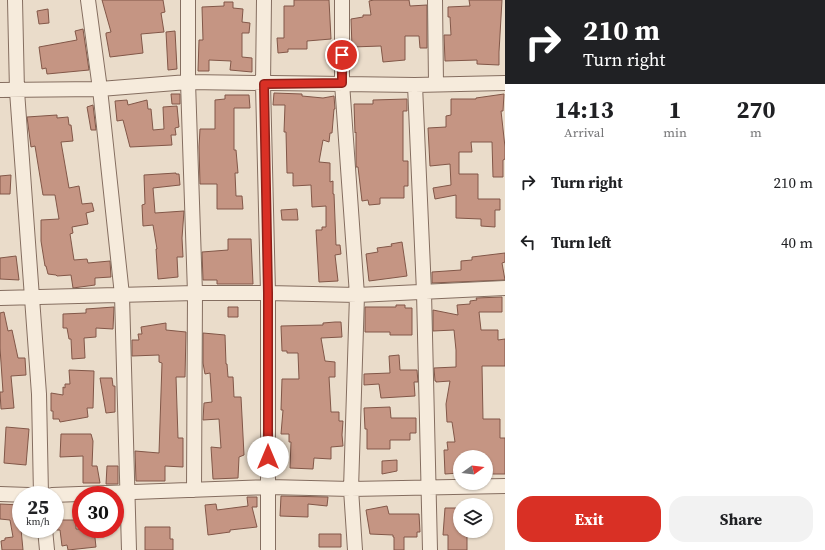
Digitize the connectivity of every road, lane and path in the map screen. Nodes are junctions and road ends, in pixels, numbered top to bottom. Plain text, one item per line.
1 (15, 0) edge
2 (88, 0) edge
3 (188, 0) edge
4 (264, 0) edge
5 (342, 0) edge
6 (435, 0) edge
7 (188, 82) junction
8 (342, 83) junction
9 (436, 83) junction
10 (505, 83) edge
11 (264, 84) junction
12 (415, 85) junction
13 (100, 89) junction
14 (0, 90) edge
15 (16, 91) junction
16 (505, 288) edge
17 (424, 292) junction
18 (195, 293) junction
19 (268, 293) junction
20 (122, 295) junction
21 (357, 295) junction
22 (0, 298) edge
23 (32, 298) junction
24 (41, 486) edge
25 (505, 486) edge
26 (268, 487) junction
27 (427, 488) junction
28 (351, 489) junction
29 (194, 490) junction
30 (127, 491) junction
31 (0, 494) edge
32 (12, 494) edge
33 (64, 494) edge
34 (46, 538) edge
35 (47, 550) edge
36 (129, 550) edge
37 (268, 550) edge
38 (354, 550) edge
39 (430, 550) edge

1 - 15 street
2 - 13 street
3 - 7 street
4 - 11 street
5 - 8 street
6 - 9 street
7 - 11 street
7 - 13 street
7 - 18 street
8 - 11 street
8 - 12 street
8 - 21 street
9 - 10 street
9 - 12 street
11 - 19 street
12 - 17 street
13 - 15 street
13 - 20 street
14 - 15 street
15 - 23 street
16 - 17 street
17 - 21 street
17 - 27 street
18 - 19 street
18 - 20 street
18 - 29 street
19 - 21 street
19 - 26 street
20 - 23 street
20 - 30 street
21 - 28 street
22 - 23 street
23 - 24 street
25 - 27 street
26 - 28 street
26 - 29 street
26 - 37 street
27 - 28 street
27 - 39 street
28 - 38 street
29 - 30 street
30 - 33 street
30 - 36 street
31 - 32 street
34 - 35 street

